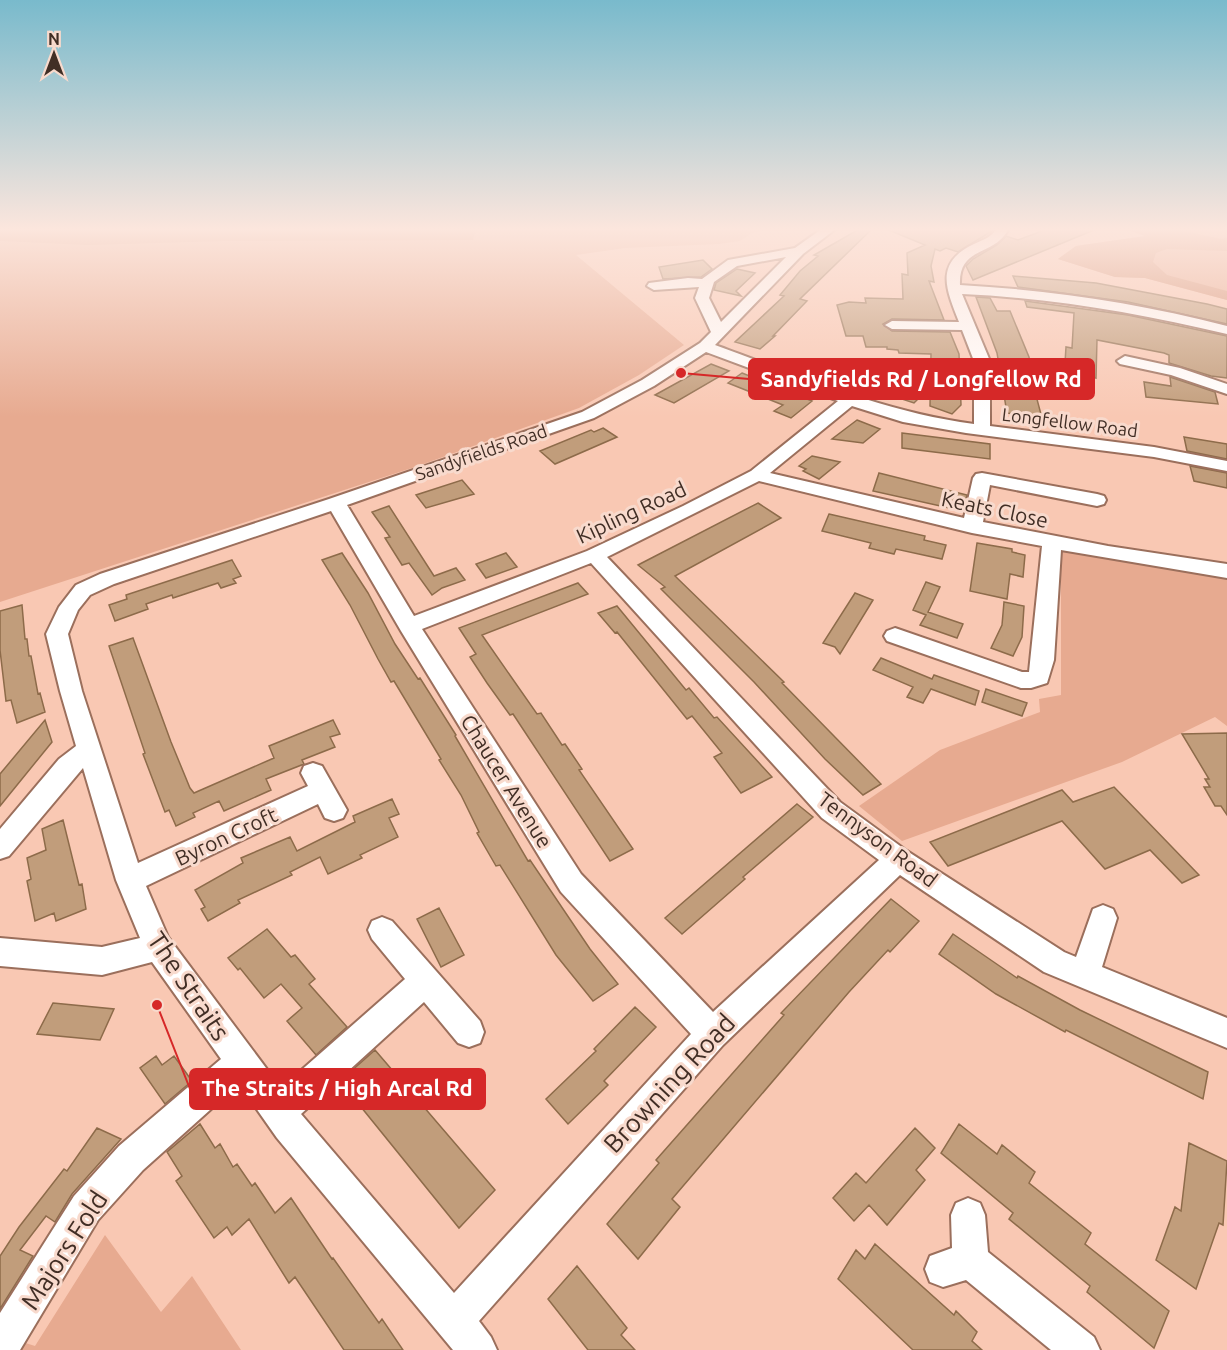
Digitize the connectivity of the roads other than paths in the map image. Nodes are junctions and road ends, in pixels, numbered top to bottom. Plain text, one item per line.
1 (704, 291) edge
2 (758, 291) edge
3 (954, 291) edge
4 (998, 291) edge
5 (888, 324) dead end
6 (969, 326) junction
7 (1227, 330) edge
8 (719, 334) junction
9 (705, 346) junction
10 (1124, 361) dead end
11 (1227, 389) edge
12 (849, 400) junction
13 (982, 430) junction
14 (1227, 466) edge
15 (757, 475) junction
16 (1097, 500) dead end
17 (336, 503) junction
18 (972, 527) junction
19 (1052, 543) junction
20 (594, 555) junction
21 (1227, 572) edge
22 (83, 590) joint
23 (409, 626) junction
24 (893, 635) dead end
25 (90, 749) junction
26 (323, 791) dead end
27 (0, 848) edge
28 (898, 859) junction
29 (130, 880) junction
30 (1103, 918) dead end
31 (382, 930) dead end
32 (159, 947) junction
33 (0, 952) edge
34 (1085, 975) junction
35 (424, 982) junction
36 (469, 1032) dead end
37 (1227, 1033) edge
38 (712, 1034) junction
39 (241, 1062) junction
40 (279, 1112) junction
41 (968, 1215) dead end
42 (454, 1321) junction
43 (0, 1348) edge
44 (478, 1350) edge
45 (1081, 1350) edge

1 - 8 street
2 - 8 street, Sandyfields Road
3 - 6 street
4 - 7 street
5 - 6 street
6 - 13 street
8 - 9 street, Sandyfields Road
9 - 12 street, Longfellow Road
9 - 17 street, Sandyfields Road
10 - 11 street
12 - 13 street, Longfellow Road
12 - 15 street, Kipling Road
13 - 14 street, Longfellow Road
15 - 18 street, Keats Close
15 - 20 street, Kipling Road
16 - 18 street
17 - 22 street, Sandyfields Road
17 - 23 street, Chaucer Avenue
18 - 19 street, Keats Close
19 - 21 street, Keats Close
19 - 24 street
20 - 23 street, Kipling Road
20 - 28 street, Tennyson Road
22 - 25 street, The Straits
23 - 38 street, Chaucer Avenue
25 - 27 street
25 - 29 street, The Straits
26 - 29 street, Byron Croft
28 - 34 street, Tennyson Road
28 - 38 street, Browning Road
29 - 32 street, The Straits
30 - 34 street
31 - 35 street
32 - 33 street
32 - 39 street, The Straits
34 - 37 street, Tennyson Road
35 - 36 street
35 - 40 street
38 - 42 street, Browning Road
39 - 40 street, The Straits
39 - 43 street, Majors Fold
40 - 42 street, The Straits
41 - 45 street
42 - 44 street, The Straits

